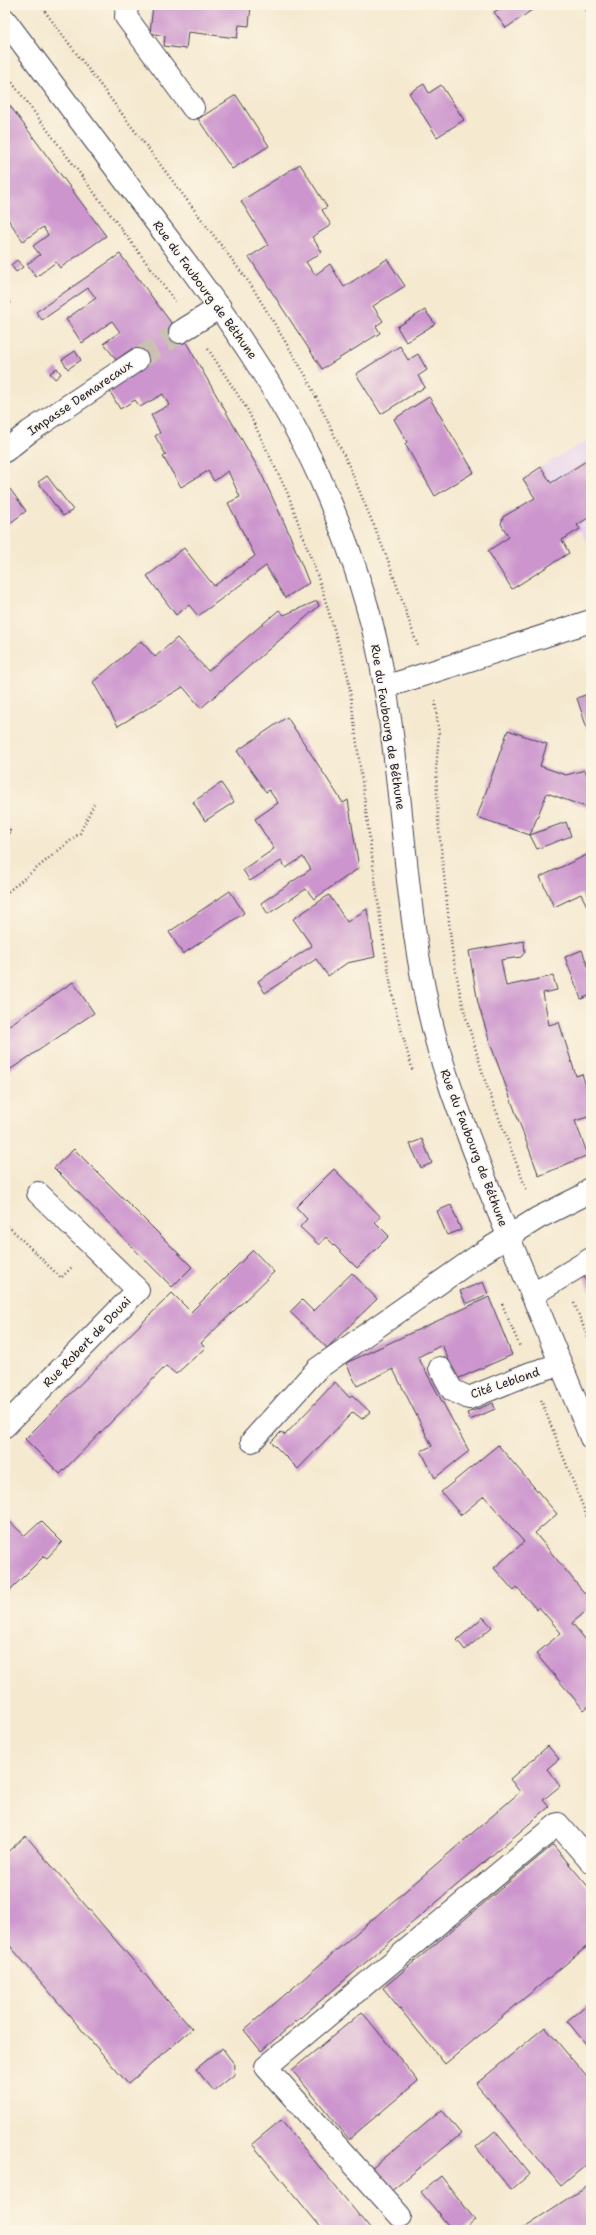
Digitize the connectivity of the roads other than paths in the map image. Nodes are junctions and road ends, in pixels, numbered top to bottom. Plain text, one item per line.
1 (128, 5) edge
2 (5, 20) edge
3 (193, 108) dead end
4 (220, 307) junction
5 (186, 328) tunnel mouth
6 (137, 360) tunnel mouth
7 (5, 451) edge
8 (591, 621) edge
9 (385, 687) junction
10 (591, 1188) edge
11 (38, 1192) dead end
12 (508, 1237) junction
13 (591, 1259) edge
14 (532, 1295) junction
15 (561, 1364) junction
16 (440, 1368) dead end
17 (5, 1426) edge
18 (591, 1438) edge
19 (252, 1441) dead end
20 (591, 1862) edge
21 (400, 2216) dead end

1 - 3 street
2 - 4 street, Rue du Faubourg de Béthune
4 - 5 street
4 - 9 street, Rue du Faubourg de Béthune
6 - 7 street, Impasse Demarecaux
8 - 9 street
9 - 12 street, Rue du Faubourg de Béthune
10 - 12 street
11 - 17 street, Rue Robert de Douai
12 - 14 street, Rue du Faubourg de Béthune
12 - 19 street
13 - 14 street
14 - 15 street, Rue du Faubourg de Béthune
15 - 16 street, Cité Leblond
15 - 18 street, Rue du Faubourg de Béthune
20 - 21 street

